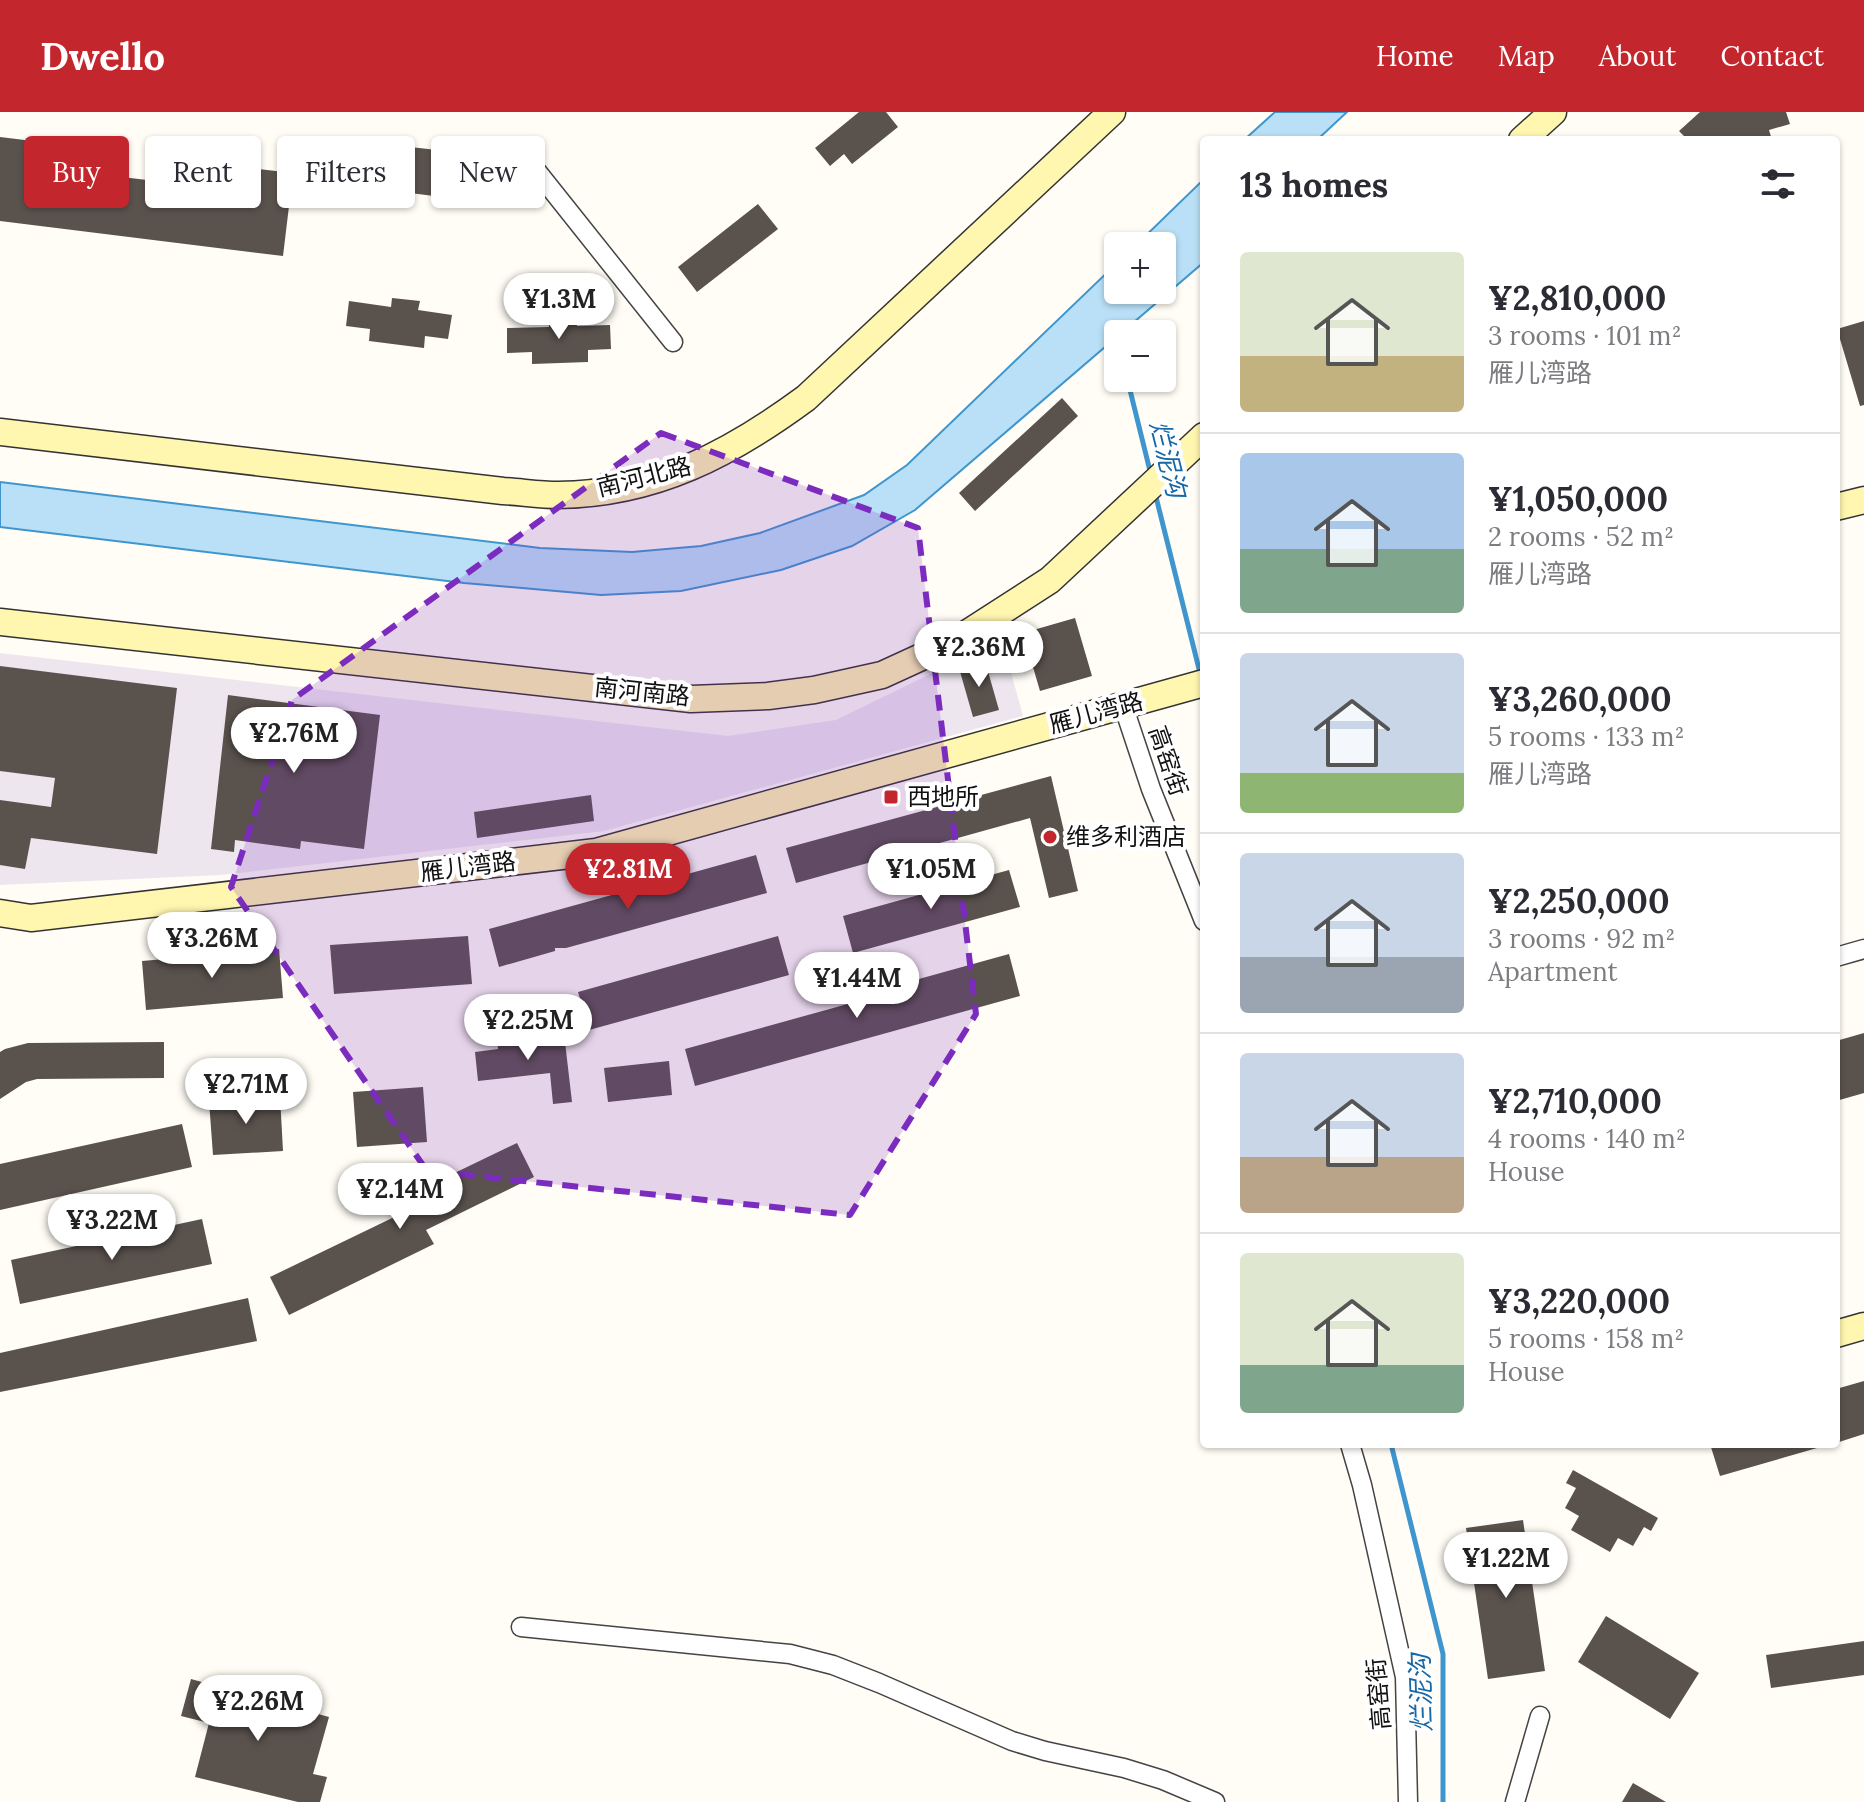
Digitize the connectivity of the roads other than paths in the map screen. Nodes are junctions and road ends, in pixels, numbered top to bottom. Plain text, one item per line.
1 (1112, 112) edge
2 (1553, 112) edge
3 (1526, 136) edge
4 (545, 181) edge
5 (673, 342) dead end
6 (0, 432) edge
7 (1200, 440) edge
8 (1864, 500) edge
9 (1840, 506) edge
10 (0, 622) edge
11 (1200, 684) edge
12 (1123, 705) junction
13 (1200, 911) edge
14 (0, 913) edge
15 (1864, 949) edge
16 (1840, 956) edge
17 (1864, 1326) edge
18 (1840, 1333) edge
19 (1351, 1448) edge
20 (521, 1627) dead end
21 (1540, 1716) dead end
22 (1215, 1802) edge
23 (1408, 1802) edge
24 (1515, 1802) edge

1 - 6 street, 南河北路
2 - 3 street
4 - 5 street
7 - 10 street, 南河南路
8 - 9 street
11 - 12 street, 雁儿湾路
12 - 13 street, 高窑街
12 - 14 street, 雁儿湾路
15 - 16 street
17 - 18 street
19 - 23 street, 高窑街
20 - 22 street
21 - 24 street

